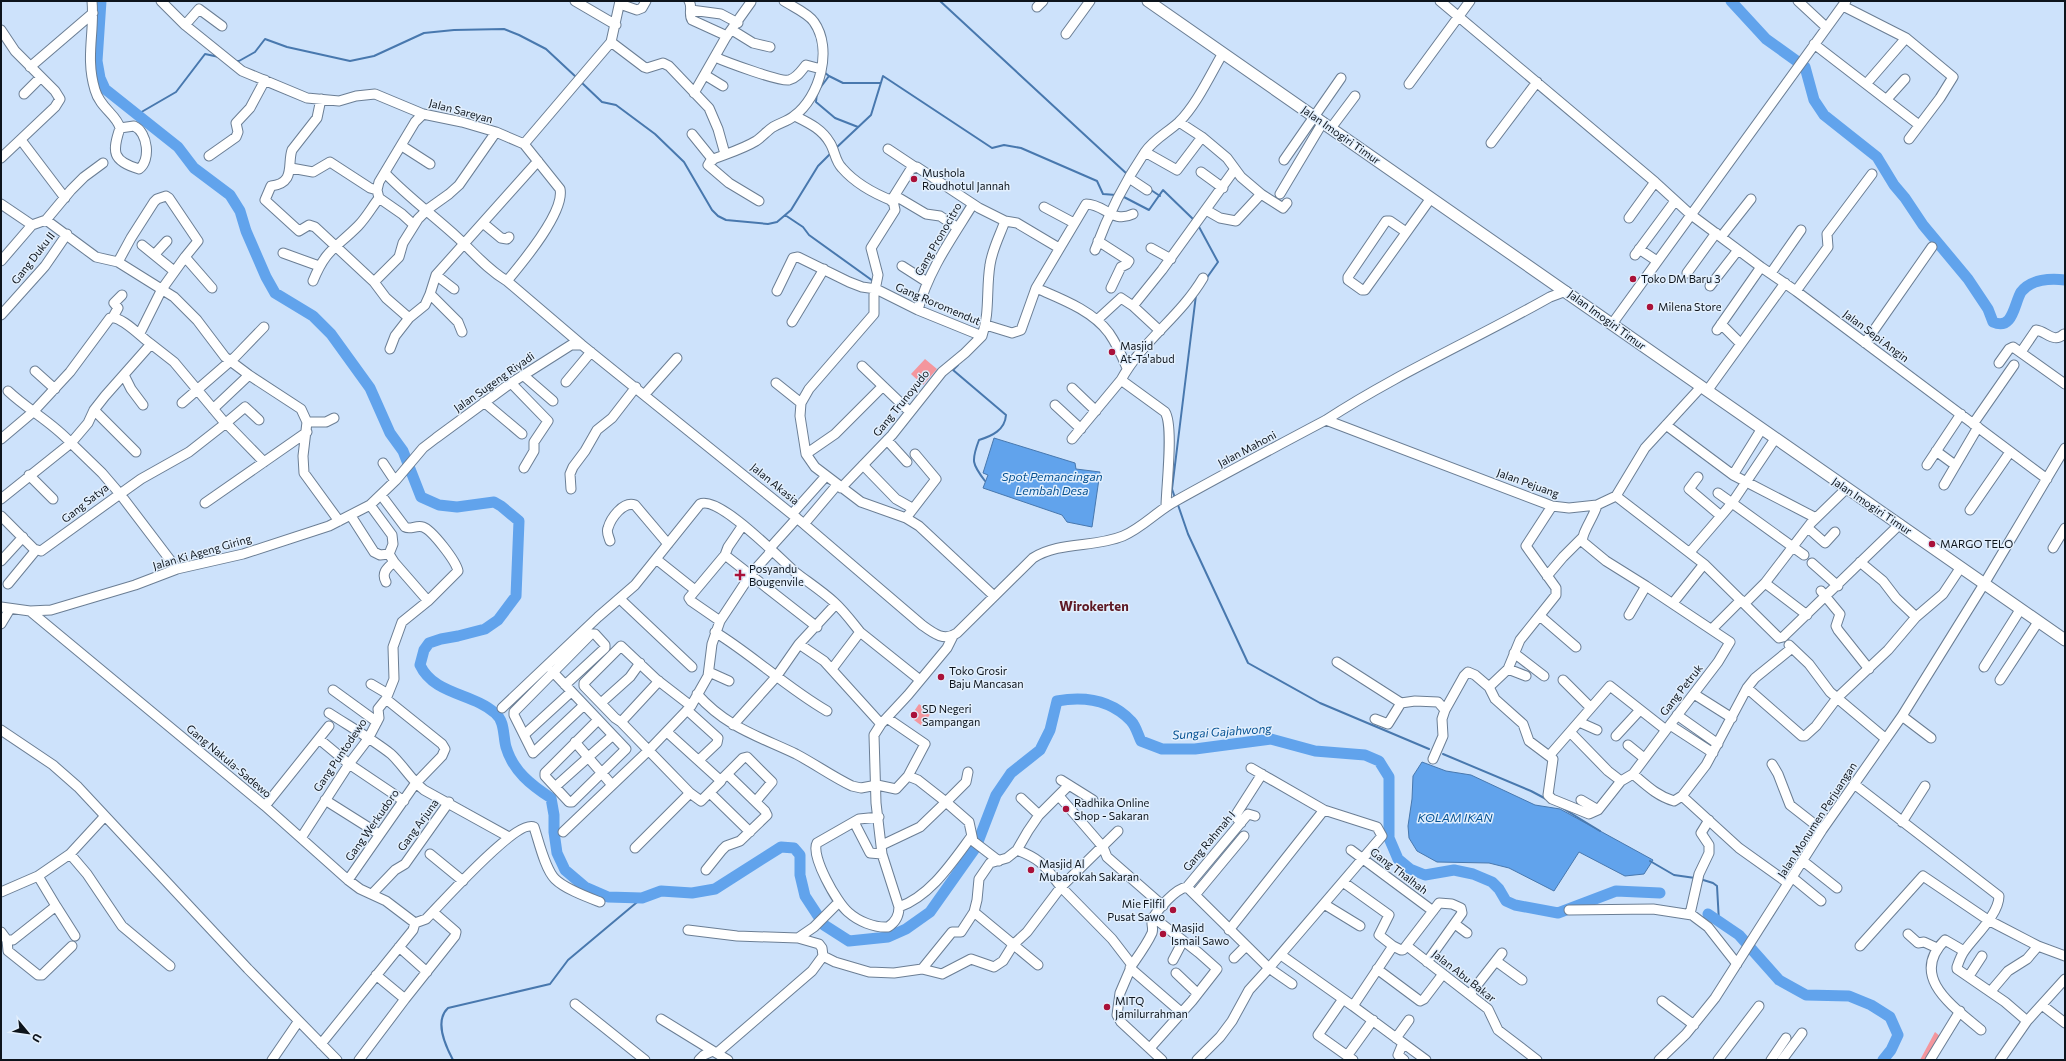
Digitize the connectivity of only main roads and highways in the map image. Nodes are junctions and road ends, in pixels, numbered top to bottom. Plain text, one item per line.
1 (1148, 1) edge
2 (2065, 640) edge

1 - 2 main road, Jalan Imogiri Timur

